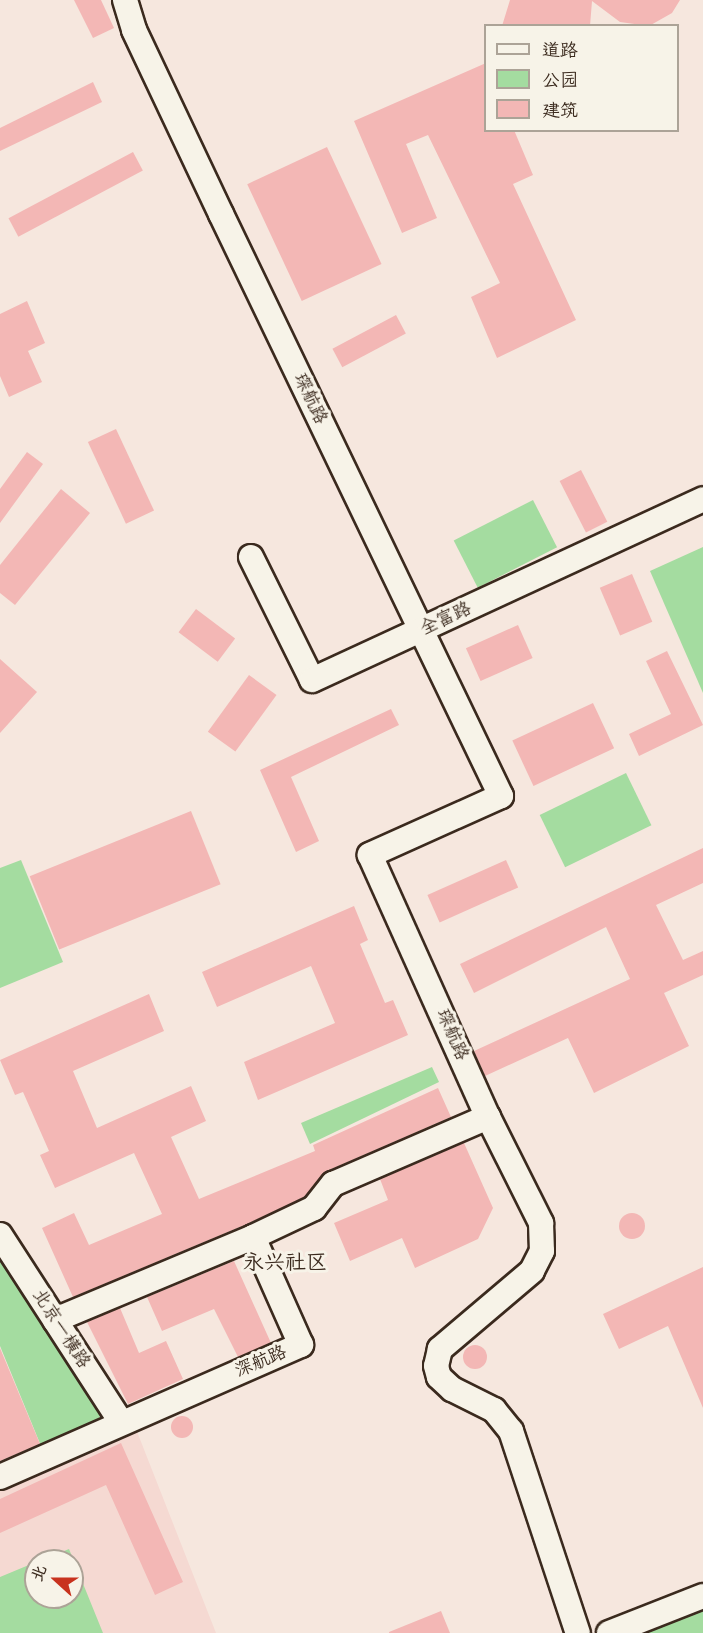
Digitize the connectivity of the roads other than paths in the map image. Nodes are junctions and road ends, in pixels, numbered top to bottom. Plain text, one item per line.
1 (125, 0) edge
2 (703, 499) edge
3 (251, 557) dead end
4 (421, 630) junction
5 (488, 1117) junction
6 (0, 1235) edge
7 (253, 1237) junction
8 (55, 1320) junction
9 (121, 1422) junction
10 (0, 1477) edge
11 (703, 1596) edge
12 (578, 1633) edge
13 (609, 1633) edge

1 - 4 street, 琛航路
2 - 4 street, 全富路
3 - 4 street, 全富路
4 - 5 street, 琛航路
5 - 7 street
5 - 12 street, 琛航路
6 - 8 street, 北京一横路
7 - 8 street
7 - 9 street, 深航路
8 - 9 street, 北京一横路
9 - 10 street, 深航路
11 - 13 street

